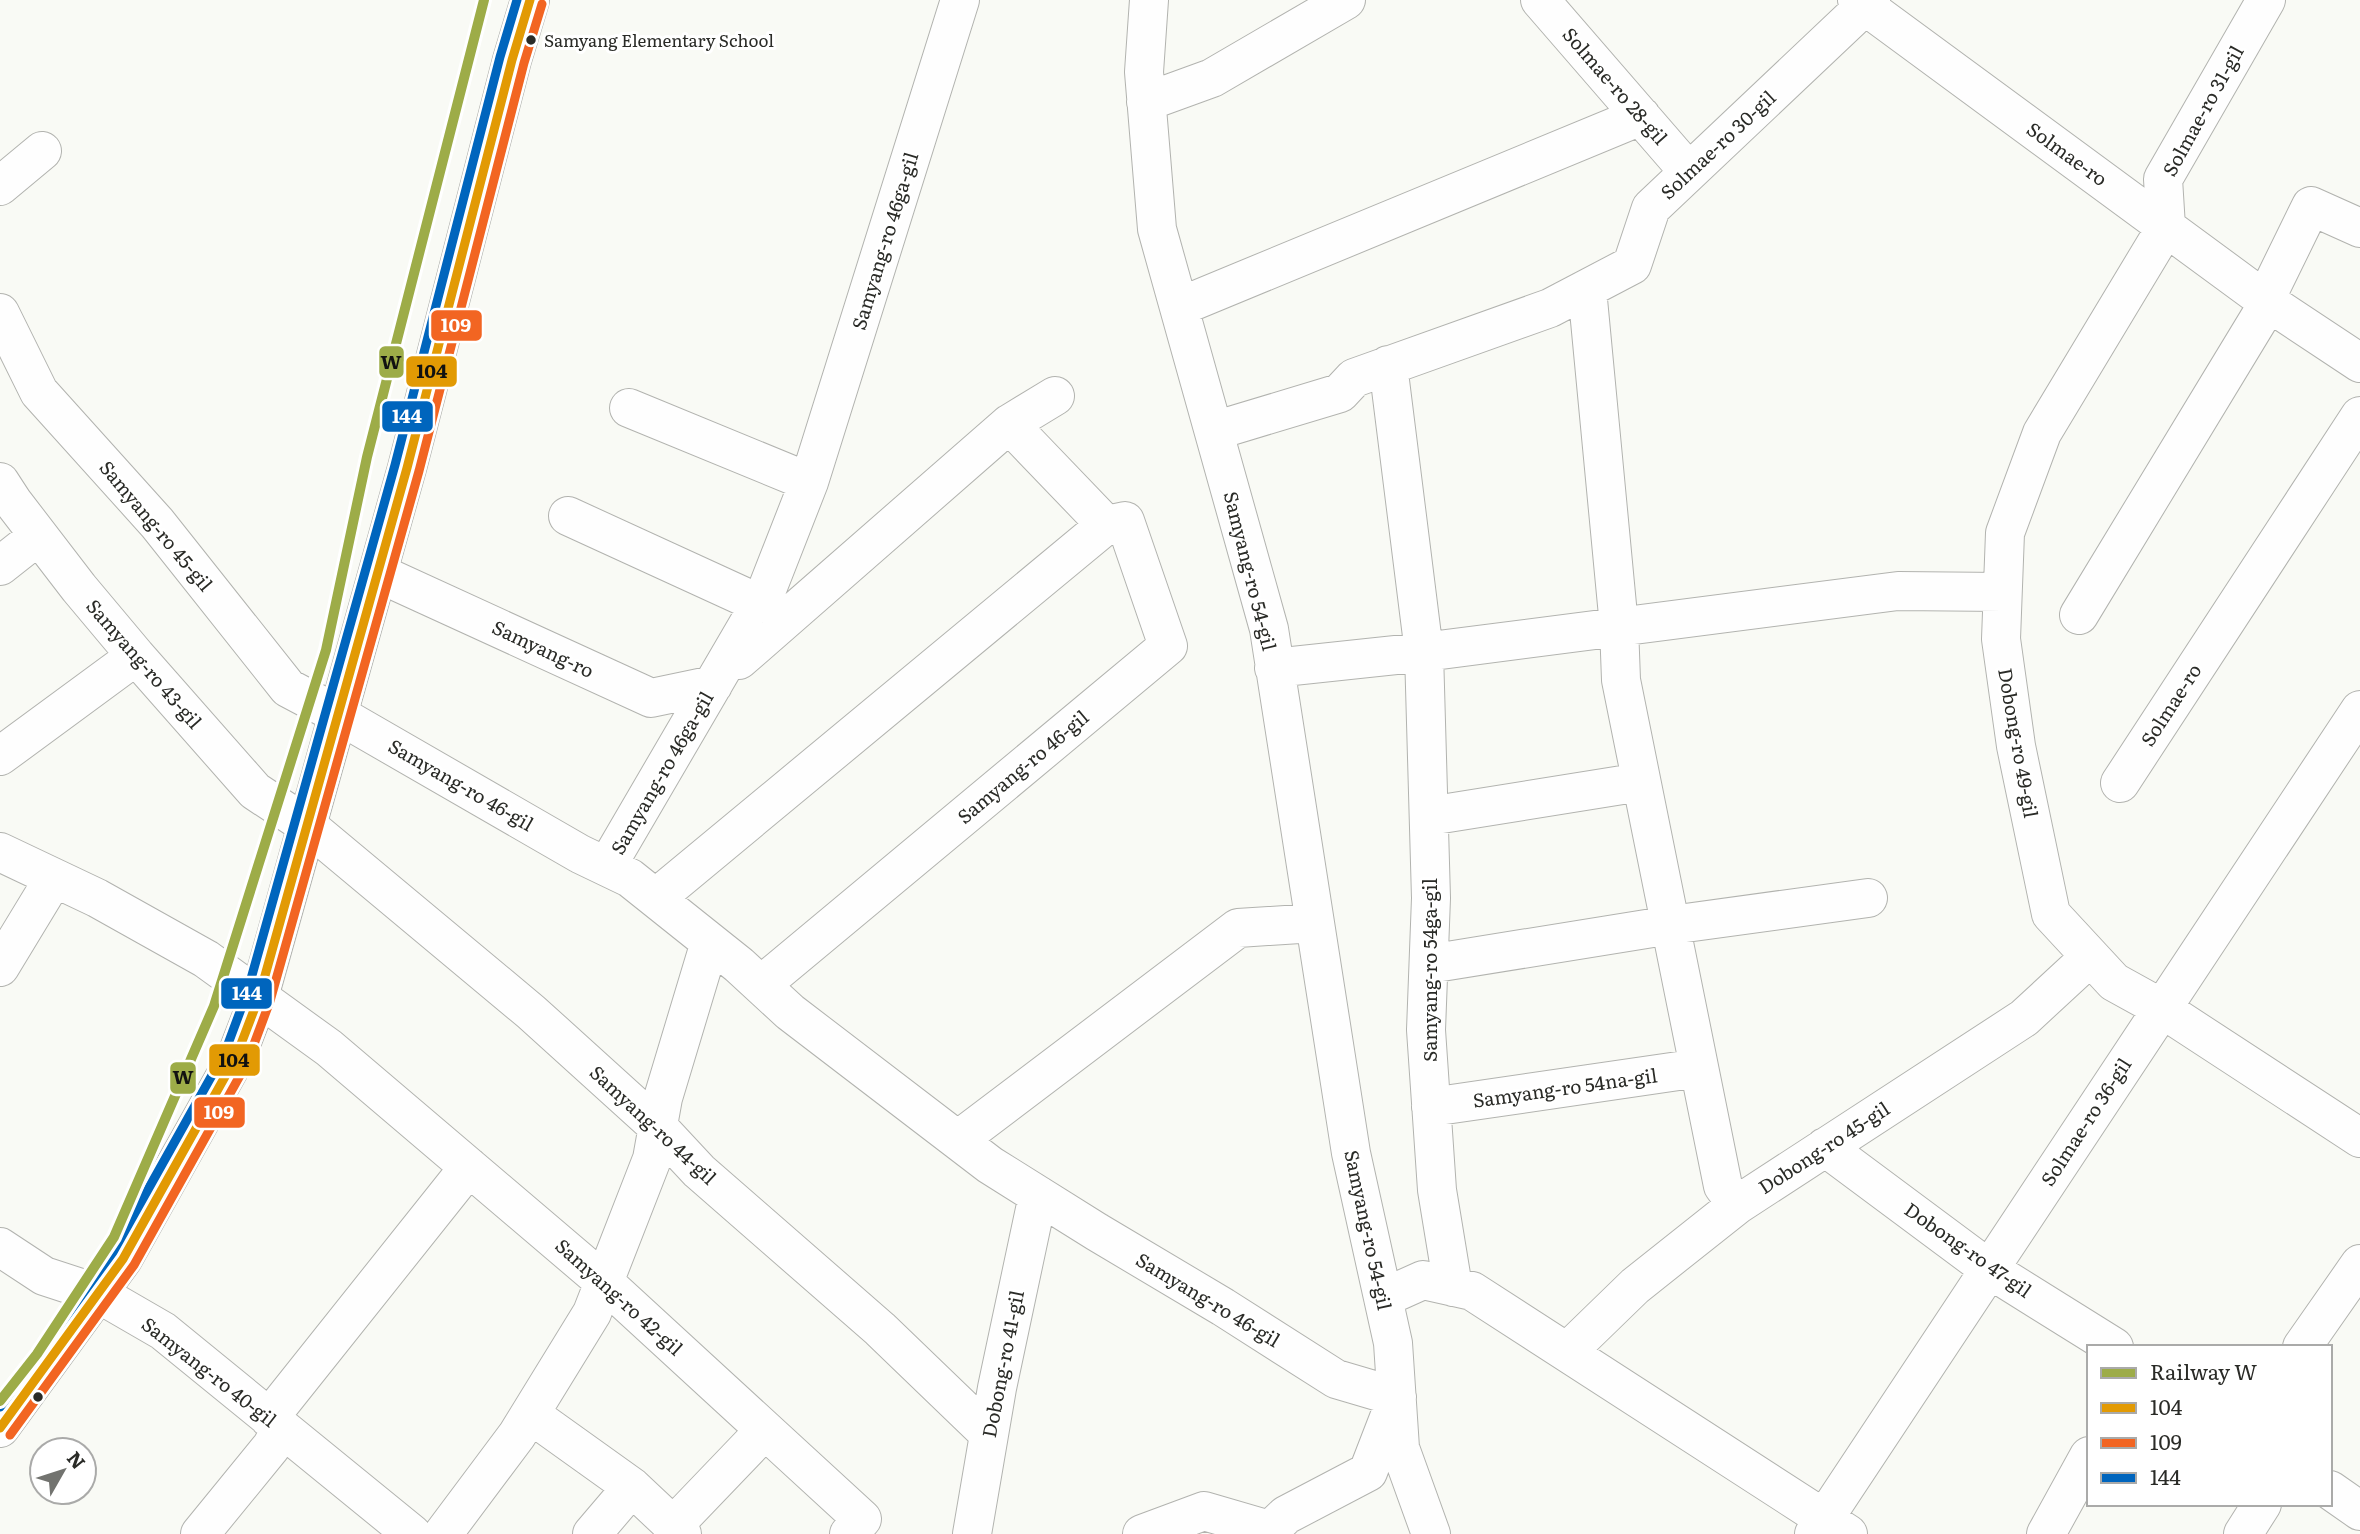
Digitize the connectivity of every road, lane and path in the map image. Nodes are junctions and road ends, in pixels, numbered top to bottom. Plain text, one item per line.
1 (530, 0) edge
2 (960, 0) edge
3 (1149, 0) edge
4 (1346, 0) edge
5 (1540, 0) edge
6 (2266, 0) edge
7 (1865, 2) edge
8 (1146, 102) junction
9 (1640, 116) junction
10 (42, 152) dead end
11 (1689, 172) junction
12 (0, 186) edge
13 (2166, 227) junction
14 (2360, 228) edge
15 (1587, 289) junction
16 (2267, 301) junction
17 (1179, 307) junction
18 (0, 313) edge
19 (2360, 363) edge
20 (1388, 365) junction
21 (1055, 396) dead end
22 (629, 408) dead end
23 (2360, 416) edge
24 (1009, 424) junction
25 (1213, 431) junction
26 (0, 482) edge
27 (809, 482) junction
28 (568, 516) dead end
29 (1105, 525) junction
30 (38, 536) junction
31 (0, 566) edge
32 (378, 573) junction
33 (2002, 592) junction
34 (760, 604) junction
35 (2079, 615) dead end
36 (1619, 626) junction
37 (1424, 652) junction
38 (136, 656) junction
39 (1274, 668) junction
40 (715, 682) junction
41 (339, 715) junction
42 (2355, 726) edge
43 (0, 756) edge
44 (1642, 782) junction
45 (2120, 783) dead end
46 (1429, 816) junction
47 (308, 826) junction
48 (0, 852) edge
49 (607, 866) junction
50 (54, 878) junction
51 (656, 898) junction
52 (1868, 898) dead end
53 (1315, 923) junction
54 (1671, 925) junction
55 (710, 942) junction
56 (2090, 957) junction
57 (1429, 964) junction
58 (0, 967) edge
59 (761, 985) junction
60 (259, 997) junction
61 (2161, 1008) junction
62 (1699, 1068) junction
63 (1431, 1107) junction
64 (658, 1128) junction
65 (2360, 1138) edge
66 (958, 1140) junction
67 (1825, 1147) junction
68 (469, 1167) junction
69 (1038, 1195) junction
70 (1737, 1205) junction
71 (0, 1247) edge
72 (2360, 1264) edge
73 (1989, 1269) junction
74 (604, 1282) junction
75 (1453, 1287) junction
76 (99, 1294) junction
77 (1383, 1298) junction
78 (2111, 1345) edge
79 (2303, 1345) edge
80 (1567, 1352) junction
81 (1396, 1397) junction
82 (530, 1414) junction
83 (276, 1423) junction
84 (0, 1428) edge
85 (765, 1430) junction
86 (989, 1434) junction
87 (2087, 1460) edge
88 (632, 1487) junction
89 (2332, 1491) edge
90 (2261, 1506) edge
91 (2360, 1511) edge
92 (1828, 1529) edge
93 (678, 1530) edge
94 (1268, 1532) edge
95 (200, 1534) edge
96 (412, 1534) edge
97 (443, 1534) edge
98 (592, 1534) edge
99 (849, 1534) edge
100 (972, 1534) edge
101 (1142, 1534) edge
102 (1431, 1534) edge
103 (2046, 1534) edge
104 (2243, 1534) edge

1 - 32 street
2 - 27 street, Samyang-ro 46ga-gil
3 - 8 street, Samyang-ro 54-gil
4 - 8 street
5 - 9 street, Solmae-ro 28-gil
6 - 13 street, Solmae-ro 31-gil
7 - 11 street, Solmae-ro 30-gil
7 - 13 street, Solmae-ro
8 - 17 street, Samyang-ro 54-gil
9 - 11 street, Solmae-ro 28-gil
9 - 17 street
10 - 12 street
11 - 15 street, Solmae-ro 30-gil
13 - 16 street, Solmae-ro
13 - 33 street, Dobong-ro 49-gil
14 - 16 street
15 - 20 street, Solmae-ro 30-gil
15 - 36 street
16 - 19 street, Solmae-ro
16 - 35 street
17 - 25 street, Samyang-ro 54-gil
18 - 41 street, Samyang-ro 45-gil
20 - 25 street, Solmae-ro 30-gil
20 - 37 street
21 - 24 street, Samyang-ro 46ga-gil
22 - 27 street
23 - 45 street, Solmae-ro
24 - 29 street, Samyang-ro 46-gil
24 - 40 street, Samyang-ro 46ga-gil
25 - 39 street, Samyang-ro 54-gil
26 - 30 street, Samyang-ro 43-gil
27 - 34 street, Samyang-ro 46ga-gil
28 - 34 street
29 - 51 street
29 - 59 street, Samyang-ro 46-gil
30 - 31 street
30 - 38 street, Samyang-ro 43-gil
32 - 40 street, Samyang-ro
32 - 41 street
33 - 36 street
33 - 56 street, Dobong-ro 49-gil
34 - 40 street, Samyang-ro 46ga-gil
36 - 37 street
36 - 44 street
37 - 39 street
37 - 46 street, Samyang-ro 54ga-gil
38 - 43 street
38 - 47 street, Samyang-ro 43-gil
39 - 53 street, Samyang-ro 54-gil
40 - 49 street, Samyang-ro 46ga-gil
41 - 47 street
41 - 49 street, Samyang-ro 46-gil
42 - 61 street, Solmae-ro 36-gil
44 - 46 street
44 - 54 street
46 - 57 street, Samyang-ro 54ga-gil
47 - 60 street
47 - 64 street, Samyang-ro 44-gil
48 - 50 street, Samyang-ro 42-gil
49 - 51 street, Samyang-ro 46-gil
50 - 58 street
50 - 60 street, Samyang-ro 42-gil
51 - 55 street, Samyang-ro 46-gil
52 - 54 street
53 - 66 street
53 - 77 street, Samyang-ro 54-gil
54 - 57 street
54 - 62 street
55 - 59 street, Samyang-ro 46-gil
55 - 64 street
56 - 61 street, Dobong-ro 49-gil
56 - 67 street, Dobong-ro 45-gil
57 - 63 street, Samyang-ro 54ga-gil
59 - 66 street, Samyang-ro 46-gil
60 - 68 street, Samyang-ro 42-gil
60 - 76 street
61 - 65 street, Dobong-ro 49-gil
61 - 73 street, Solmae-ro 36-gil
62 - 63 street, Samyang-ro 54na-gil
62 - 70 street
63 - 75 street, Samyang-ro 54ga-gil
64 - 74 street
64 - 86 street, Samyang-ro 44-gil
66 - 69 street, Samyang-ro 46-gil
67 - 70 street, Dobong-ro 45-gil
67 - 73 street, Dobong-ro 47-gil
68 - 74 street, Samyang-ro 42-gil
68 - 83 street
69 - 81 street, Samyang-ro 46-gil
69 - 86 street, Dobong-ro 41-gil
70 - 80 street, Dobong-ro 45-gil
71 - 76 street
72 - 79 street
73 - 78 street, Dobong-ro 47-gil
73 - 92 street, Solmae-ro 36-gil
74 - 82 street
74 - 85 street, Samyang-ro 42-gil
75 - 77 street
75 - 80 street
76 - 83 street, Samyang-ro 40-gil
76 - 84 street
77 - 81 street, Samyang-ro 54-gil
80 - 92 street
81 - 94 street
81 - 102 street, Samyang-ro 54-gil
82 - 88 street
82 - 97 street
83 - 95 street, Samyang-ro 40-gil
83 - 96 street, Samyang-ro 40-gil
85 - 93 street
85 - 99 street, Samyang-ro 42-gil
86 - 100 street, Dobong-ro 41-gil
87 - 103 street
88 - 93 street
88 - 98 street
89 - 91 street
90 - 104 street
94 - 101 street

